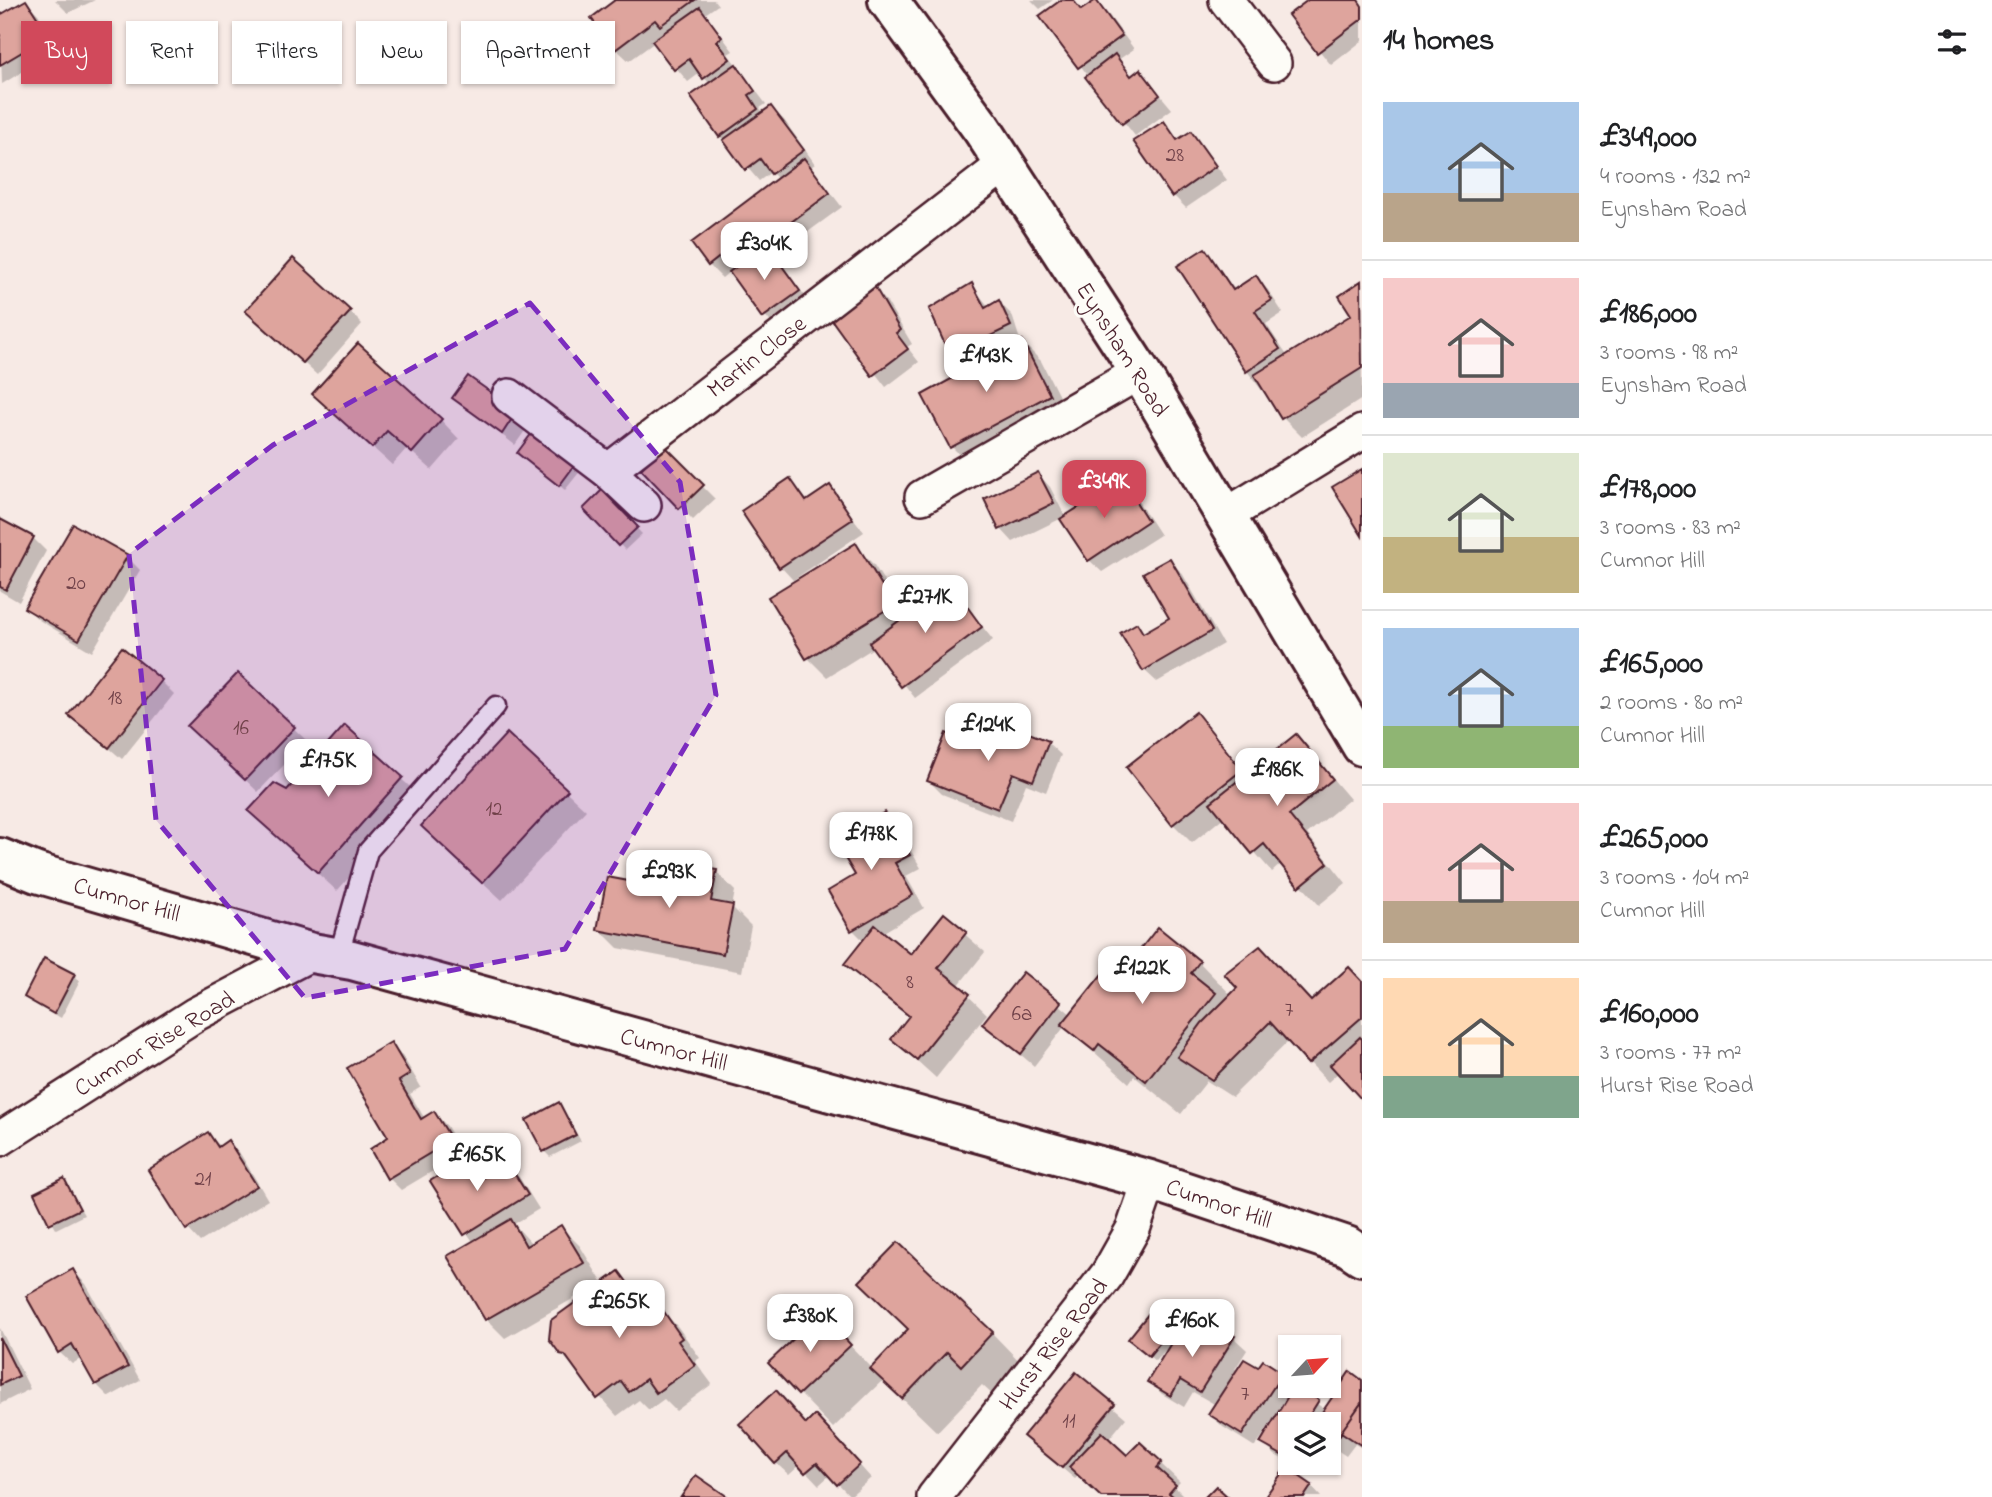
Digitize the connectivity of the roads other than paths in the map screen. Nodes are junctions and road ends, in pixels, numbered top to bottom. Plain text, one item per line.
1 (888, 0) edge
2 (1226, 0) edge
3 (1274, 64) dead end
4 (1004, 164) junction
5 (1140, 372) junction
6 (509, 396) dead end
7 (1362, 432) edge
8 (607, 471) junction
9 (922, 497) dead end
10 (644, 505) dead end
11 (1225, 516) junction
12 (496, 706) dead end
13 (1362, 746) edge
14 (0, 858) edge
15 (325, 956) junction
16 (0, 1139) edge
17 (1150, 1180) junction
18 (1357, 1249) edge
19 (934, 1497) edge

1 - 4 street, Eynsham Road
2 - 3 street
4 - 5 street, Eynsham Road
4 - 8 street, Martin Close
5 - 9 street
5 - 11 street, Eynsham Road
6 - 8 street
7 - 11 street
8 - 10 street
11 - 13 street, Eynsham Road
12 - 15 lane
14 - 15 street, Cumnor Hill
15 - 16 street, Cumnor Rise Road
15 - 17 street, Cumnor Hill
17 - 18 street, Cumnor Hill
17 - 19 street, Hurst Rise Road

